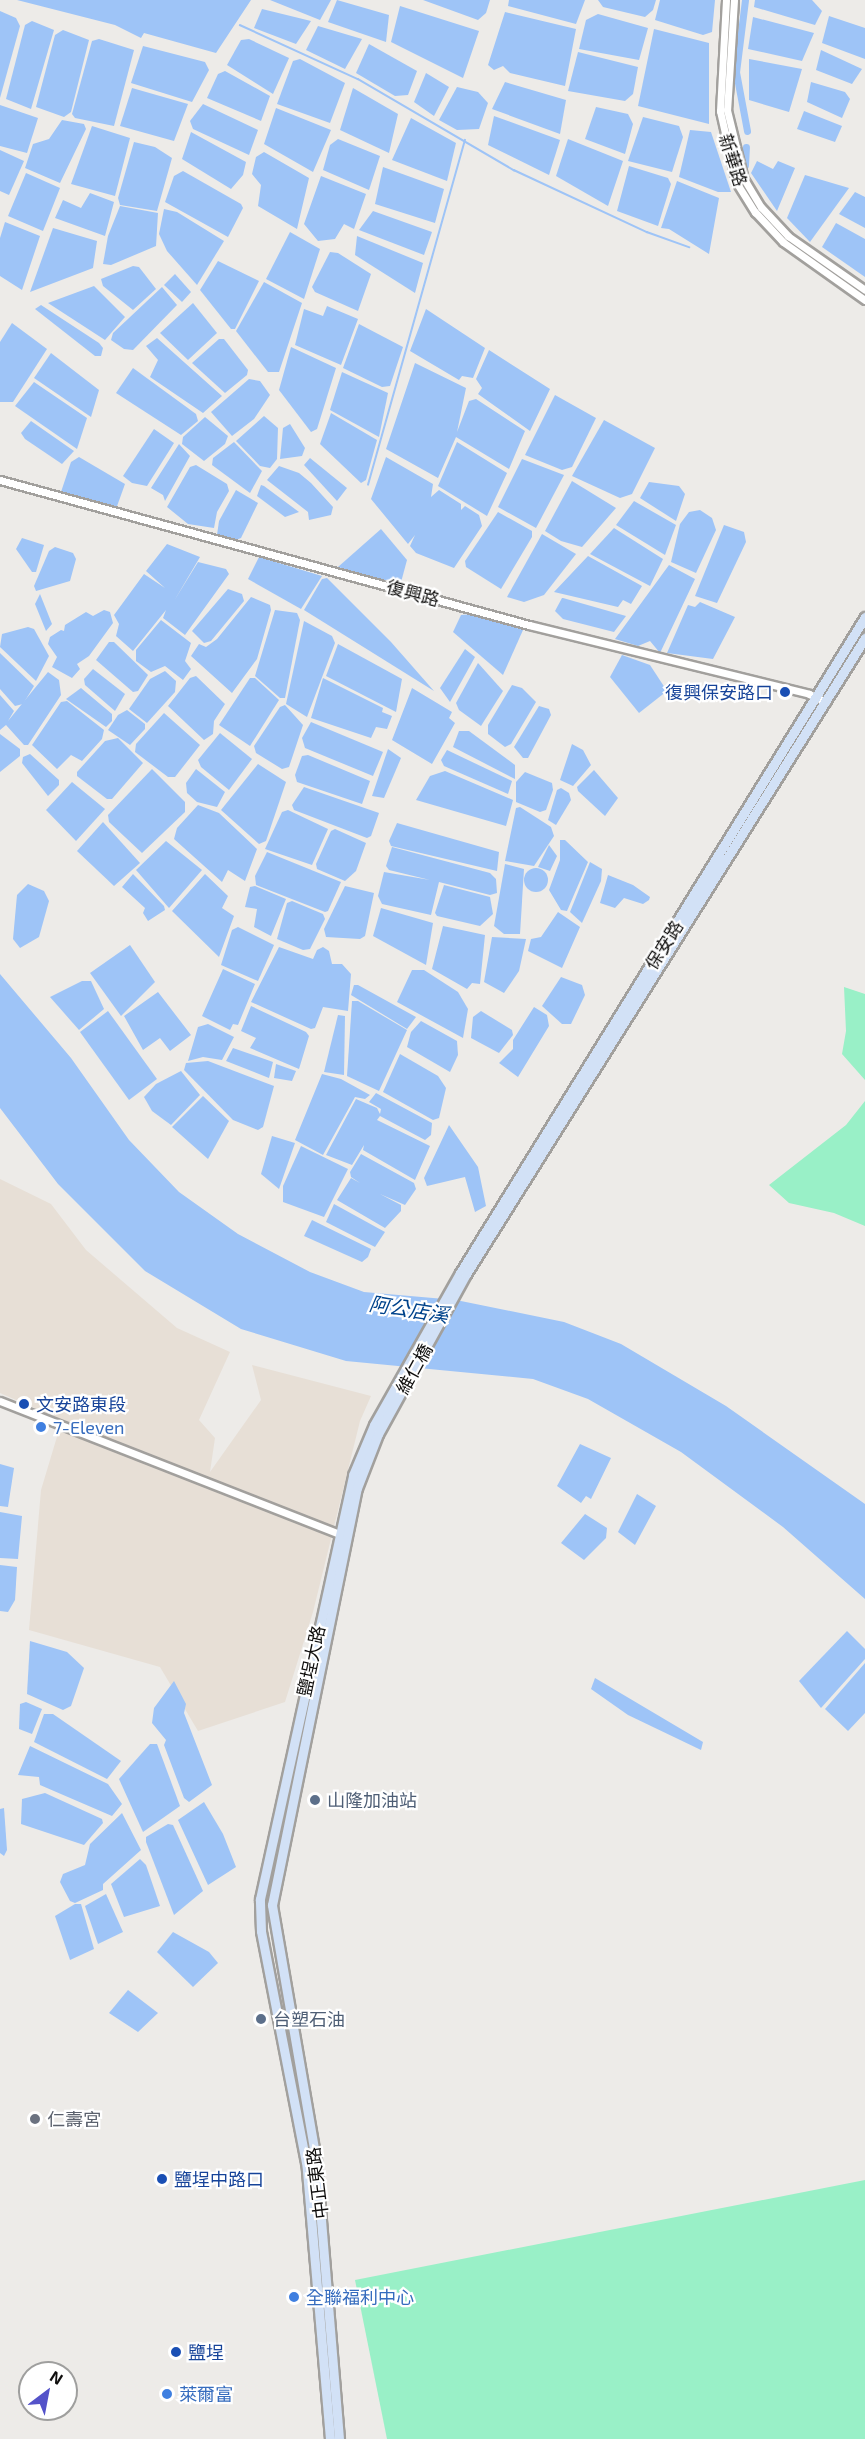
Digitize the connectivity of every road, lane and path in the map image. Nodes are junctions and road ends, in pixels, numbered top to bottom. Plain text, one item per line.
1 (726, 0) edge
2 (734, 0) edge
3 (865, 290) edge
4 (865, 300) edge
5 (0, 480) edge
6 (865, 617) edge
7 (865, 638) edge
8 (816, 696) junction
9 (826, 702) junction
10 (463, 1273) junction
11 (392, 1400) joint
12 (0, 1401) edge
13 (343, 1536) junction
14 (292, 1773) junction
15 (274, 1929) joint
16 (261, 1931) joint
17 (330, 2439) edge
18 (339, 2439) edge

1 - 4 street, 新華路
2 - 3 street, 新華路
5 - 8 street, 復興路
6 - 8 main road, 保安路
7 - 9 main road, 保安路
8 - 9 street, 復興路
8 - 10 main road, 保安路
9 - 10 main road, 保安路
10 - 11 main road, 維仁橋
11 - 13 main road, 鹽埕大路
12 - 13 street
13 - 14 main road, 鹽埕大路
14 - 15 main road, 鹽埕大路
14 - 16 main road, 鹽埕大路
15 - 18 main road, 中正東路
16 - 17 main road, 中正東路

